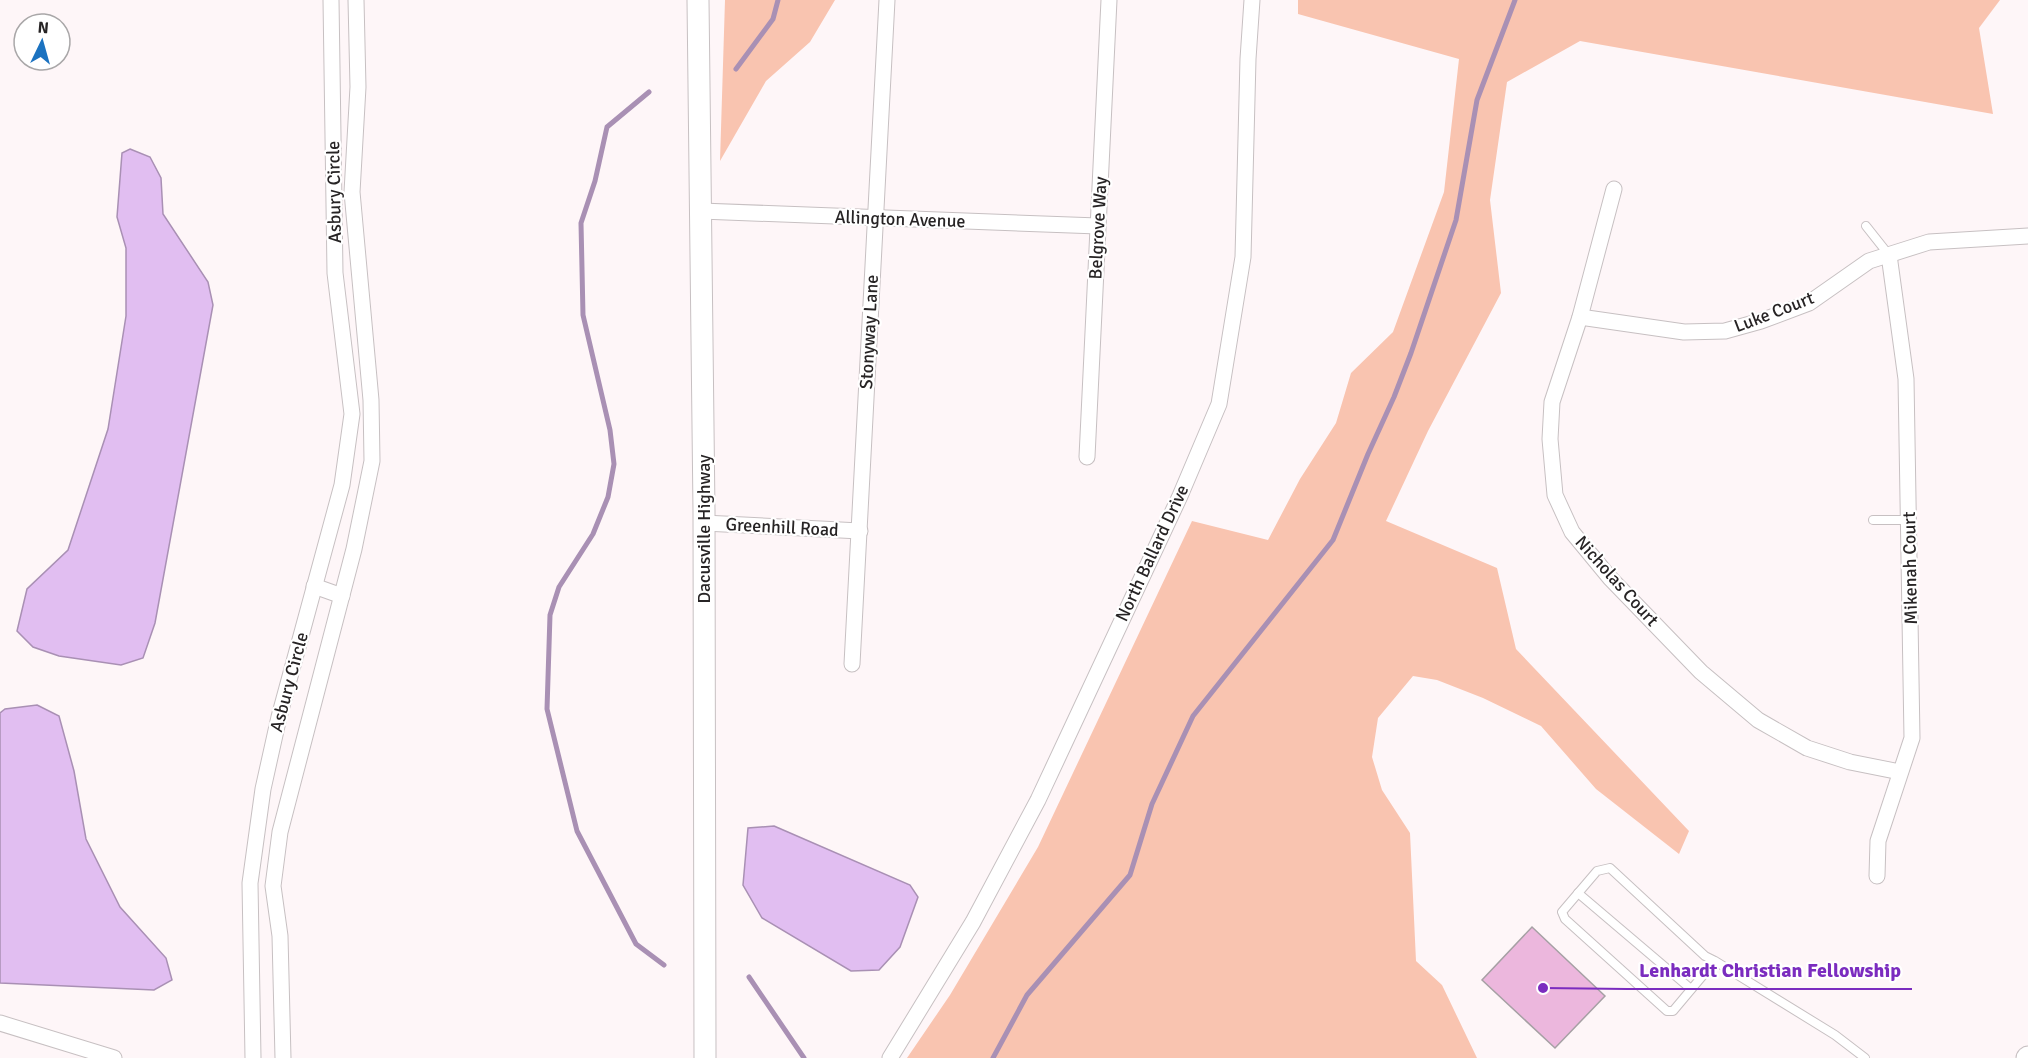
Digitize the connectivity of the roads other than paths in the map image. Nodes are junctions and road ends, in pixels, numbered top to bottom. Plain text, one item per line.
1 (331, 0) edge
2 (356, 0) edge
3 (698, 0) edge
4 (887, 0) edge
5 (1109, 0) edge
6 (1252, 0) edge
7 (332, 87) junction
8 (358, 87) junction
9 (1614, 189) dead end
10 (701, 211) junction
11 (875, 218) junction
12 (1098, 226) junction
13 (1866, 226) dead end
14 (2028, 236) edge
15 (1889, 255) junction
16 (362, 295) junction
17 (338, 297) junction
18 (1580, 316) junction
19 (368, 364) junction
20 (346, 367) junction
21 (1087, 457) dead end
22 (339, 493) junction
23 (364, 499) junction
24 (1873, 520) dead end
25 (1910, 520) junction
26 (704, 523) junction
27 (860, 531) junction
28 (314, 586) junction
29 (342, 596) junction
30 (852, 664) dead end
31 (1900, 772) junction
32 (265, 779) junction
33 (292, 788) junction
34 (1877, 876) dead end
35 (250, 883) junction
36 (273, 886) junction
37 (1578, 892) junction
38 (1715, 961) junction
39 (1691, 989) junction
40 (0, 1023) edge
41 (114, 1058) edge
42 (253, 1058) edge
43 (283, 1058) edge
44 (705, 1058) edge
45 (890, 1058) edge
46 (1865, 1058) edge

1 - 7 street, Asbury Circle
2 - 8 street, Asbury Circle
3 - 10 main road, Dacusville Highway
4 - 11 street, Stonyway Lane
5 - 12 street, Belgrove Way
6 - 45 street, North Ballard Drive
7 - 8 street
7 - 17 street, Asbury Circle
8 - 16 street, Asbury Circle
9 - 18 street, Nicholas Court
10 - 11 street, Allington Avenue
10 - 26 main road, Dacusville Highway
11 - 12 street, Allington Avenue
11 - 27 street, Stonyway Lane
12 - 21 street, Belgrove Way
13 - 15 lane
14 - 15 street, Luke Court
15 - 18 street, Luke Court
15 - 25 street, Mikenah Court
16 - 17 street
16 - 19 street, Asbury Circle
17 - 20 street, Asbury Circle
18 - 31 street, Nicholas Court
19 - 20 street
19 - 23 street, Asbury Circle
20 - 22 street, Asbury Circle
22 - 23 street
22 - 28 street, Asbury Circle
23 - 29 street, Asbury Circle
24 - 25 lane
25 - 31 street, Mikenah Court
26 - 27 street, Greenhill Road
26 - 44 main road, Dacusville Highway
27 - 30 street, Stonyway Lane
28 - 29 street
28 - 32 street, Asbury Circle
29 - 33 street, Asbury Circle
31 - 34 street, Mikenah Court
32 - 33 street
32 - 35 street, Asbury Circle
33 - 36 street, Asbury Circle
35 - 36 street
35 - 42 street, Asbury Circle
36 - 43 street, Asbury Circle
37 - 38 lane
37 - 39 lane
37 - 39 lane
38 - 39 lane
38 - 46 lane
40 - 41 street

